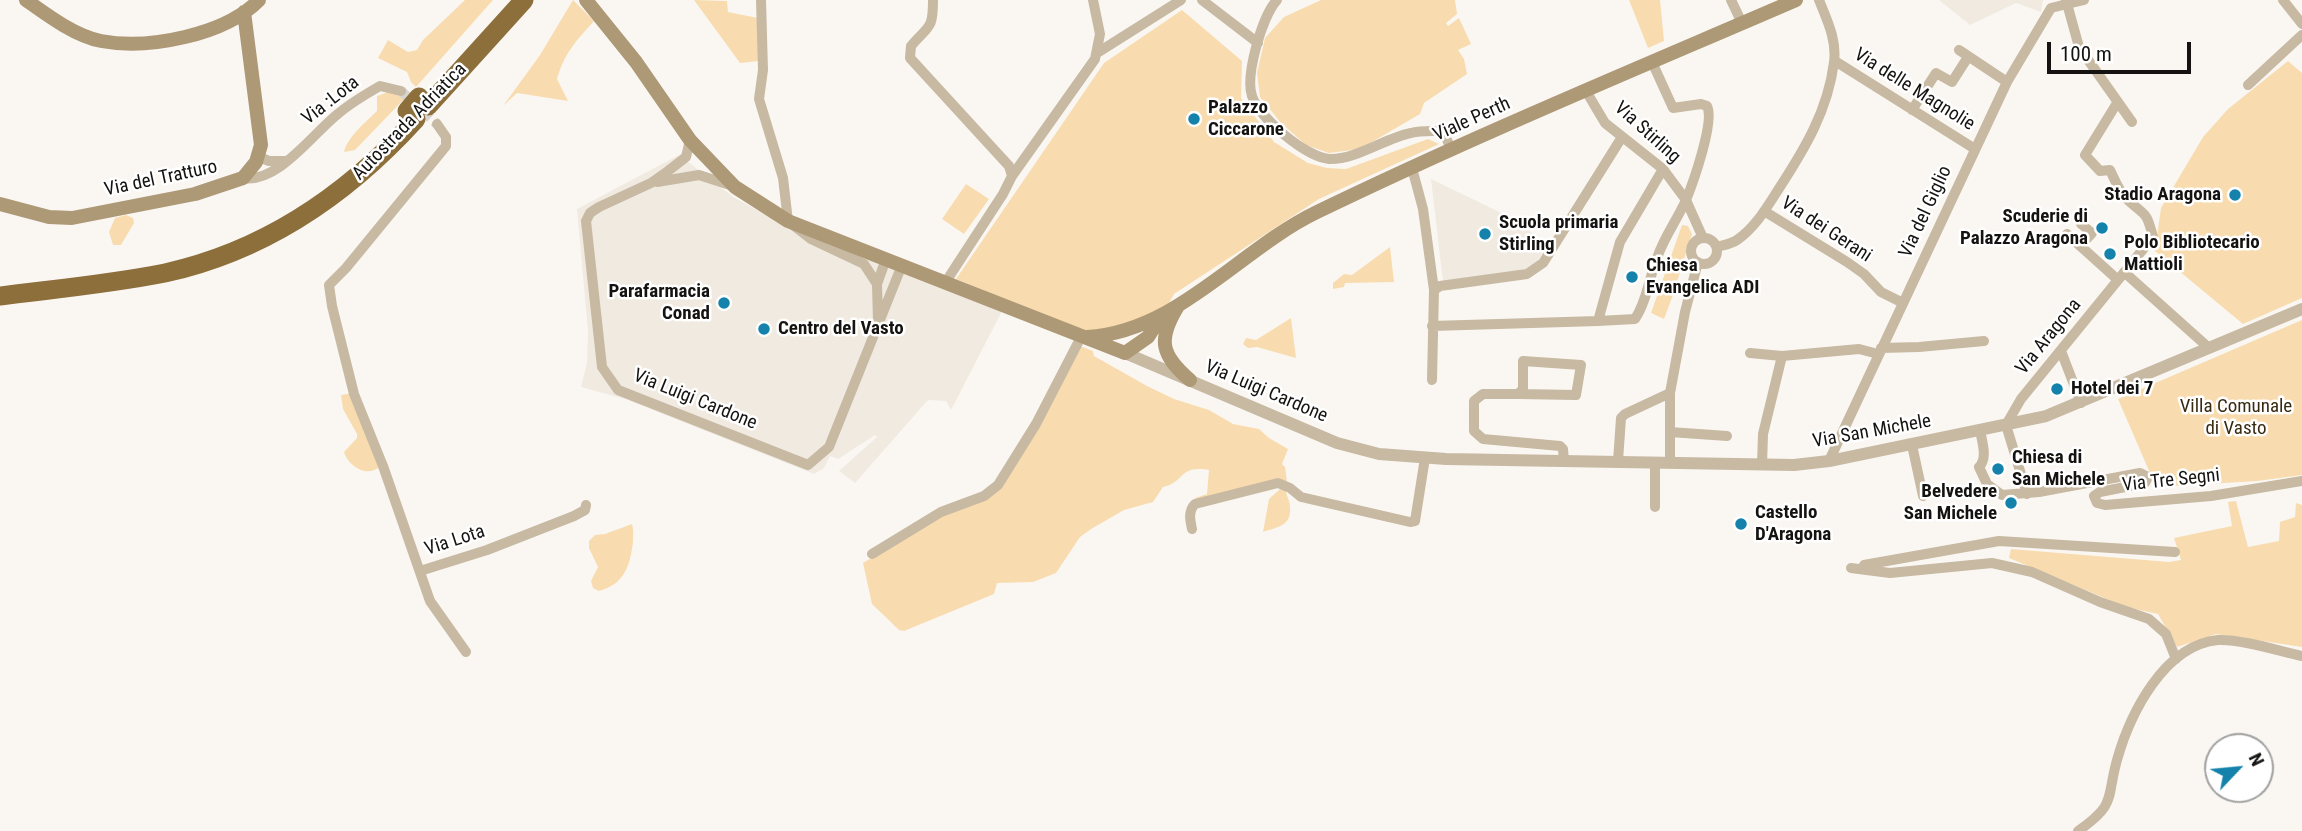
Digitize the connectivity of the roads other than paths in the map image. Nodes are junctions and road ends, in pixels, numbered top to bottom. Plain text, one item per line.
1 (26, 0) edge
2 (258, 0) edge
3 (507, 0) edge
4 (524, 0) edge
5 (586, 0) edge
6 (761, 0) edge
7 (933, 0) edge
8 (1093, 0) edge
9 (1181, 0) edge
10 (1202, 0) edge
11 (1277, 0) edge
12 (1731, 0) edge
13 (1796, 0) edge
14 (1819, 0) edge
15 (2084, 0) edge
16 (2283, 0) edge
17 (2064, 1) edge
18 (244, 12) junction
19 (1742, 23) junction
20 (2302, 24) edge
21 (2302, 35) edge
22 (1258, 43) junction
23 (1097, 53) junction
24 (1835, 61) junction
25 (1652, 62) junction
26 (2007, 82) junction
27 (2248, 85) dead end
28 (1586, 91) junction
29 (2117, 103) junction
30 (414, 105) junction
31 (1912, 110) junction
32 (2132, 122) dead end
33 (437, 124) tunnel mouth
34 (1622, 137) junction
35 (690, 140) junction
36 (1975, 149) junction
37 (1451, 151) junction
38 (259, 157) junction
39 (706, 158) junction
40 (288, 160) junction
41 (1412, 168) junction
42 (1663, 169) junction
43 (671, 174) junction
44 (1012, 176) junction
45 (243, 178) junction
46 (735, 187) junction
47 (1686, 200) junction
48 (0, 204) edge
49 (1764, 211) junction
50 (788, 221) junction
51 (2081, 224) dead end
52 (2067, 234) dead end
53 (1703, 238) junction
54 (2080, 246) junction
55 (1717, 247) junction
56 (886, 259) junction
57 (1698, 262) junction
58 (902, 265) junction
59 (2121, 276) junction
60 (98, 278) junction
61 (945, 282) junction
62 (0, 284) edge
63 (877, 284) junction
64 (1434, 290) junction
65 (0, 296) edge
66 (1903, 303) junction
67 (1179, 305) junction
68 (2302, 309) edge
69 (1164, 312) junction
70 (1598, 321) junction
71 (1139, 324) junction
72 (1432, 326) junction
73 (878, 328) junction
74 (1084, 336) junction
75 (1984, 341) dead end
76 (2209, 348) junction
77 (1880, 351) junction
78 (2061, 351) junction
79 (1125, 353) junction
80 (1750, 353) dead end
81 (1782, 356) junction
82 (1190, 380) junction
83 (1432, 380) dead end
84 (1670, 393) junction
85 (1518, 394) junction
86 (2081, 403) junction
87 (2006, 425) junction
88 (1980, 430) junction
89 (1670, 432) junction
90 (1727, 436) dead end
91 (1912, 445) junction
92 (1426, 458) junction
93 (1564, 461) junction
94 (1618, 461) junction
95 (1829, 461) junction
96 (1655, 463) junction
97 (1670, 463) junction
98 (1762, 465) junction
99 (2302, 481) edge
100 (2028, 494) junction
101 (1923, 496) dead end
102 (586, 505) dead end
103 (1655, 507) dead end
104 (1192, 529) dead end
105 (2175, 552) dead end
106 (872, 554) dead end
107 (420, 571) junction
108 (466, 652) dead end
109 (2302, 656) edge
110 (2176, 659) junction
111 (2078, 831) edge

1 - 18 main road
2 - 18 main road
3 - 30 highway, Autostrada Adriatica
4 - 30 highway, Autostrada Adriatica
5 - 35 main road, Via Luigi Cardone
6 - 50 street
7 - 44 street
8 - 23 street
9 - 23 street
10 - 22 street
11 - 22 street
12 - 19 street
13 - 19 main road, Viale Perth
14 - 24 street
15 - 17 street
16 - 20 street
17 - 26 street, Via del Giglio
17 - 29 street
18 - 38 main road
19 - 25 main road, Viale Perth
21 - 27 street
22 - 37 street
23 - 44 street
24 - 31 street, Via delle Magnolie
24 - 49 street
25 - 28 main road, Viale Perth
25 - 47 street
26 - 31 street
26 - 36 street, Via del Giglio
28 - 34 street, Via Stirling
28 - 37 main road, Viale Perth
29 - 32 street
29 - 59 street, Via Aragona
30 - 40 street, Via :Lota
30 - 60 highway, Autostrada Adriatica
31 - 36 street, Via delle Magnolie
33 - 107 street
34 - 42 street, Via Stirling
34 - 64 street
35 - 39 main road, Via Luigi Cardone
35 - 43 street, Via Luigi Cardone
36 - 66 street, Via del Giglio
37 - 41 main road, Viale Perth
38 - 40 street
38 - 45 main road, Via del Tratturo
39 - 43 street, Via Luigi Cardone
39 - 46 main road, Via Luigi Cardone
40 - 45 street, Via :Lota
41 - 64 street
41 - 67 main road, Viale Perth
42 - 47 street, Via Stirling
42 - 70 street
43 - 46 street, Via Luigi Cardone
43 - 73 street, Via Luigi Cardone
44 - 61 street
45 - 48 main road, Via del Tratturo
46 - 50 main road, Via Luigi Cardone
47 - 53 street, Via Stirling
47 - 70 street
49 - 55 street
49 - 66 street, Via dei Gerani
50 - 56 main road, Via Luigi Cardone
50 - 63 street, Via Luigi Cardone
51 - 54 street
52 - 54 street
53 - 55 street
53 - 57 street
54 - 59 street
55 - 57 street
56 - 58 main road, Via Luigi Cardone
56 - 63 street, Via Luigi Cardone
57 - 84 street
58 - 61 main road, Via Luigi Cardone
58 - 73 street, Via Luigi Cardone
59 - 76 street
59 - 78 street, Via Aragona
60 - 62 highway, Autostrada Adriatica
60 - 65 highway, Autostrada Adriatica
61 - 74 main road, Via Luigi Cardone
63 - 73 street, Via Luigi Cardone
64 - 72 street
66 - 77 street, Via del Giglio
67 - 69 main road, Viale Perth
67 - 82 main road
68 - 76 street, Via San Michele
69 - 71 main road, Viale Perth
69 - 79 main road, Viale Perth
70 - 72 street
71 - 74 main road, Viale Perth
71 - 79 main road
72 - 83 street
74 - 79 main road, Via Luigi Cardone
74 - 106 street
75 - 77 street
76 - 86 street, Via San Michele
77 - 81 street
77 - 95 street, Via del Giglio
78 - 86 street
78 - 87 street, Via Aragona
79 - 82 street, Via Luigi Cardone
80 - 81 street
81 - 98 street
82 - 92 street, Via Luigi Cardone
84 - 89 street
84 - 94 street
85 - 85 street
85 - 93 street
86 - 87 street, Via San Michele
87 - 88 street, Via San Michele
87 - 100 street
88 - 91 street, Via San Michele
88 - 100 street
89 - 90 street
89 - 97 street
91 - 95 street, Via San Michele
91 - 101 street
92 - 93 street, Via San Michele
92 - 104 street
93 - 94 street, Via San Michele
94 - 96 street, Via San Michele
95 - 98 street, Via San Michele
96 - 97 street, Via San Michele
96 - 103 street
97 - 98 street, Via San Michele
99 - 100 street, Via Tre Segni
102 - 107 street, Via Lota
105 - 110 street
107 - 108 street, Via Lota
109 - 110 street
110 - 111 street

